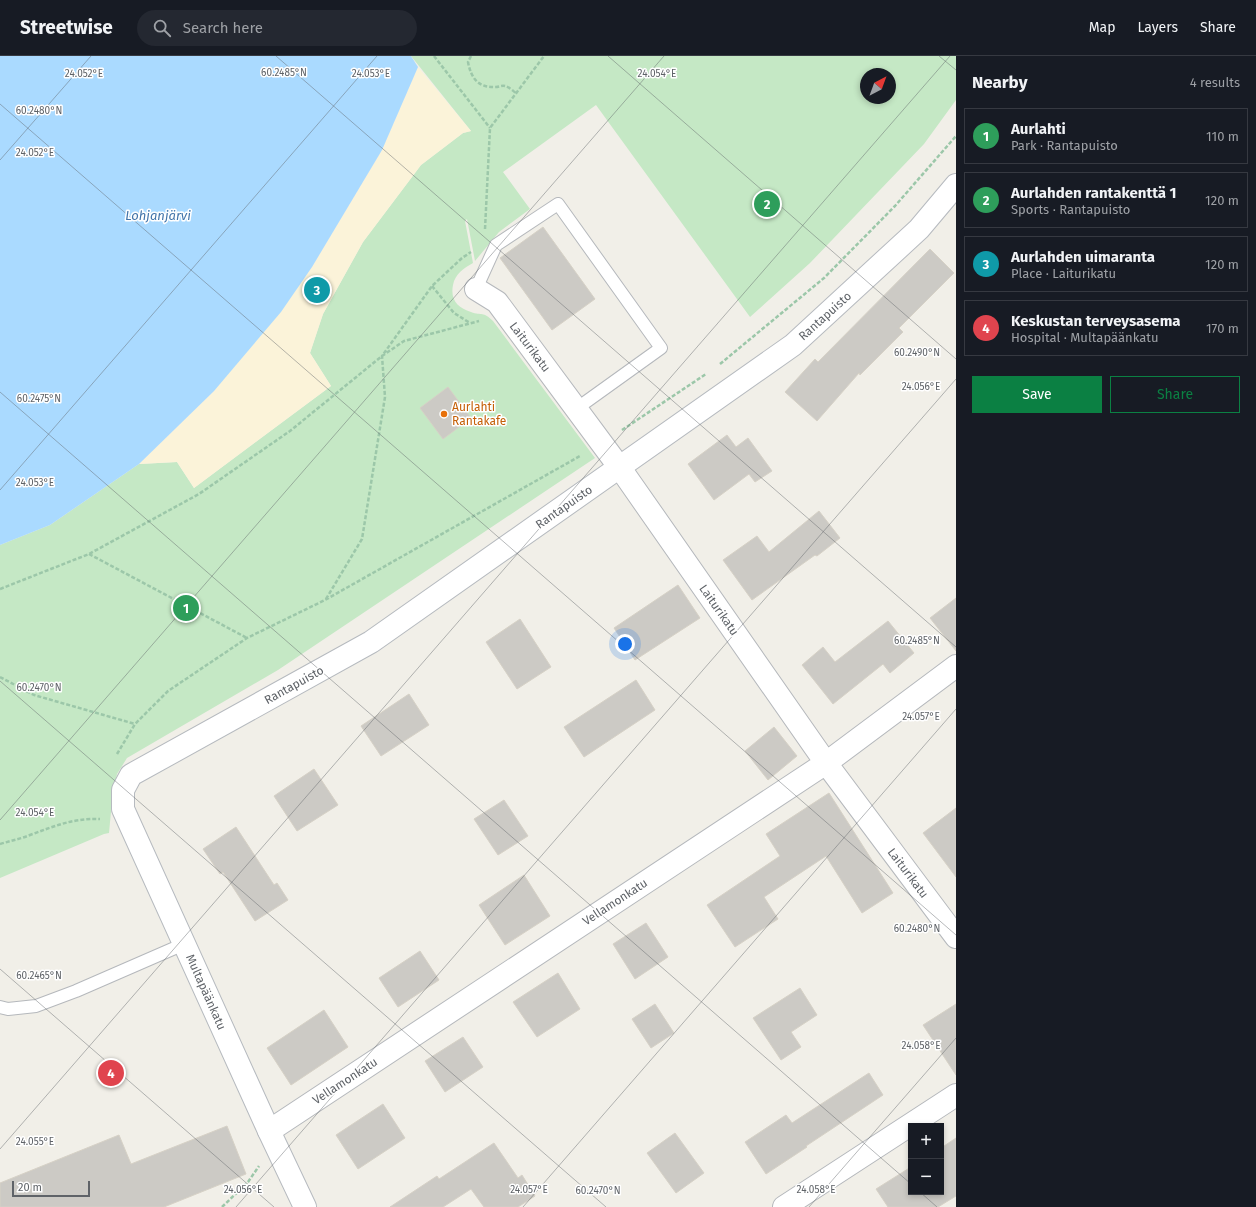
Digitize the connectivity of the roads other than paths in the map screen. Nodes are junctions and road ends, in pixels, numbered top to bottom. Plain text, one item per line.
1 (956, 185) edge
2 (476, 289) joint
3 (576, 409) junction
4 (620, 468) junction
5 (956, 666) edge
6 (826, 762) junction
7 (131, 775) joint
8 (956, 937) edge
9 (184, 944) junction
10 (0, 1007) edge
11 (956, 1095) edge
12 (269, 1131) junction
13 (305, 1207) edge
14 (784, 1207) edge

1 - 4 street, Rantapuisto
2 - 3 street, Laiturikatu
2 - 3 lane
3 - 4 street, Laiturikatu
4 - 6 street, Laiturikatu
4 - 7 street, Rantapuisto
5 - 6 street, Vellamonkatu
6 - 8 street, Laiturikatu
6 - 12 street, Vellamonkatu
7 - 9 street, Multapäänkatu
9 - 10 lane
9 - 12 street, Multapäänkatu
11 - 14 street
12 - 13 street, Multapäänkatu

